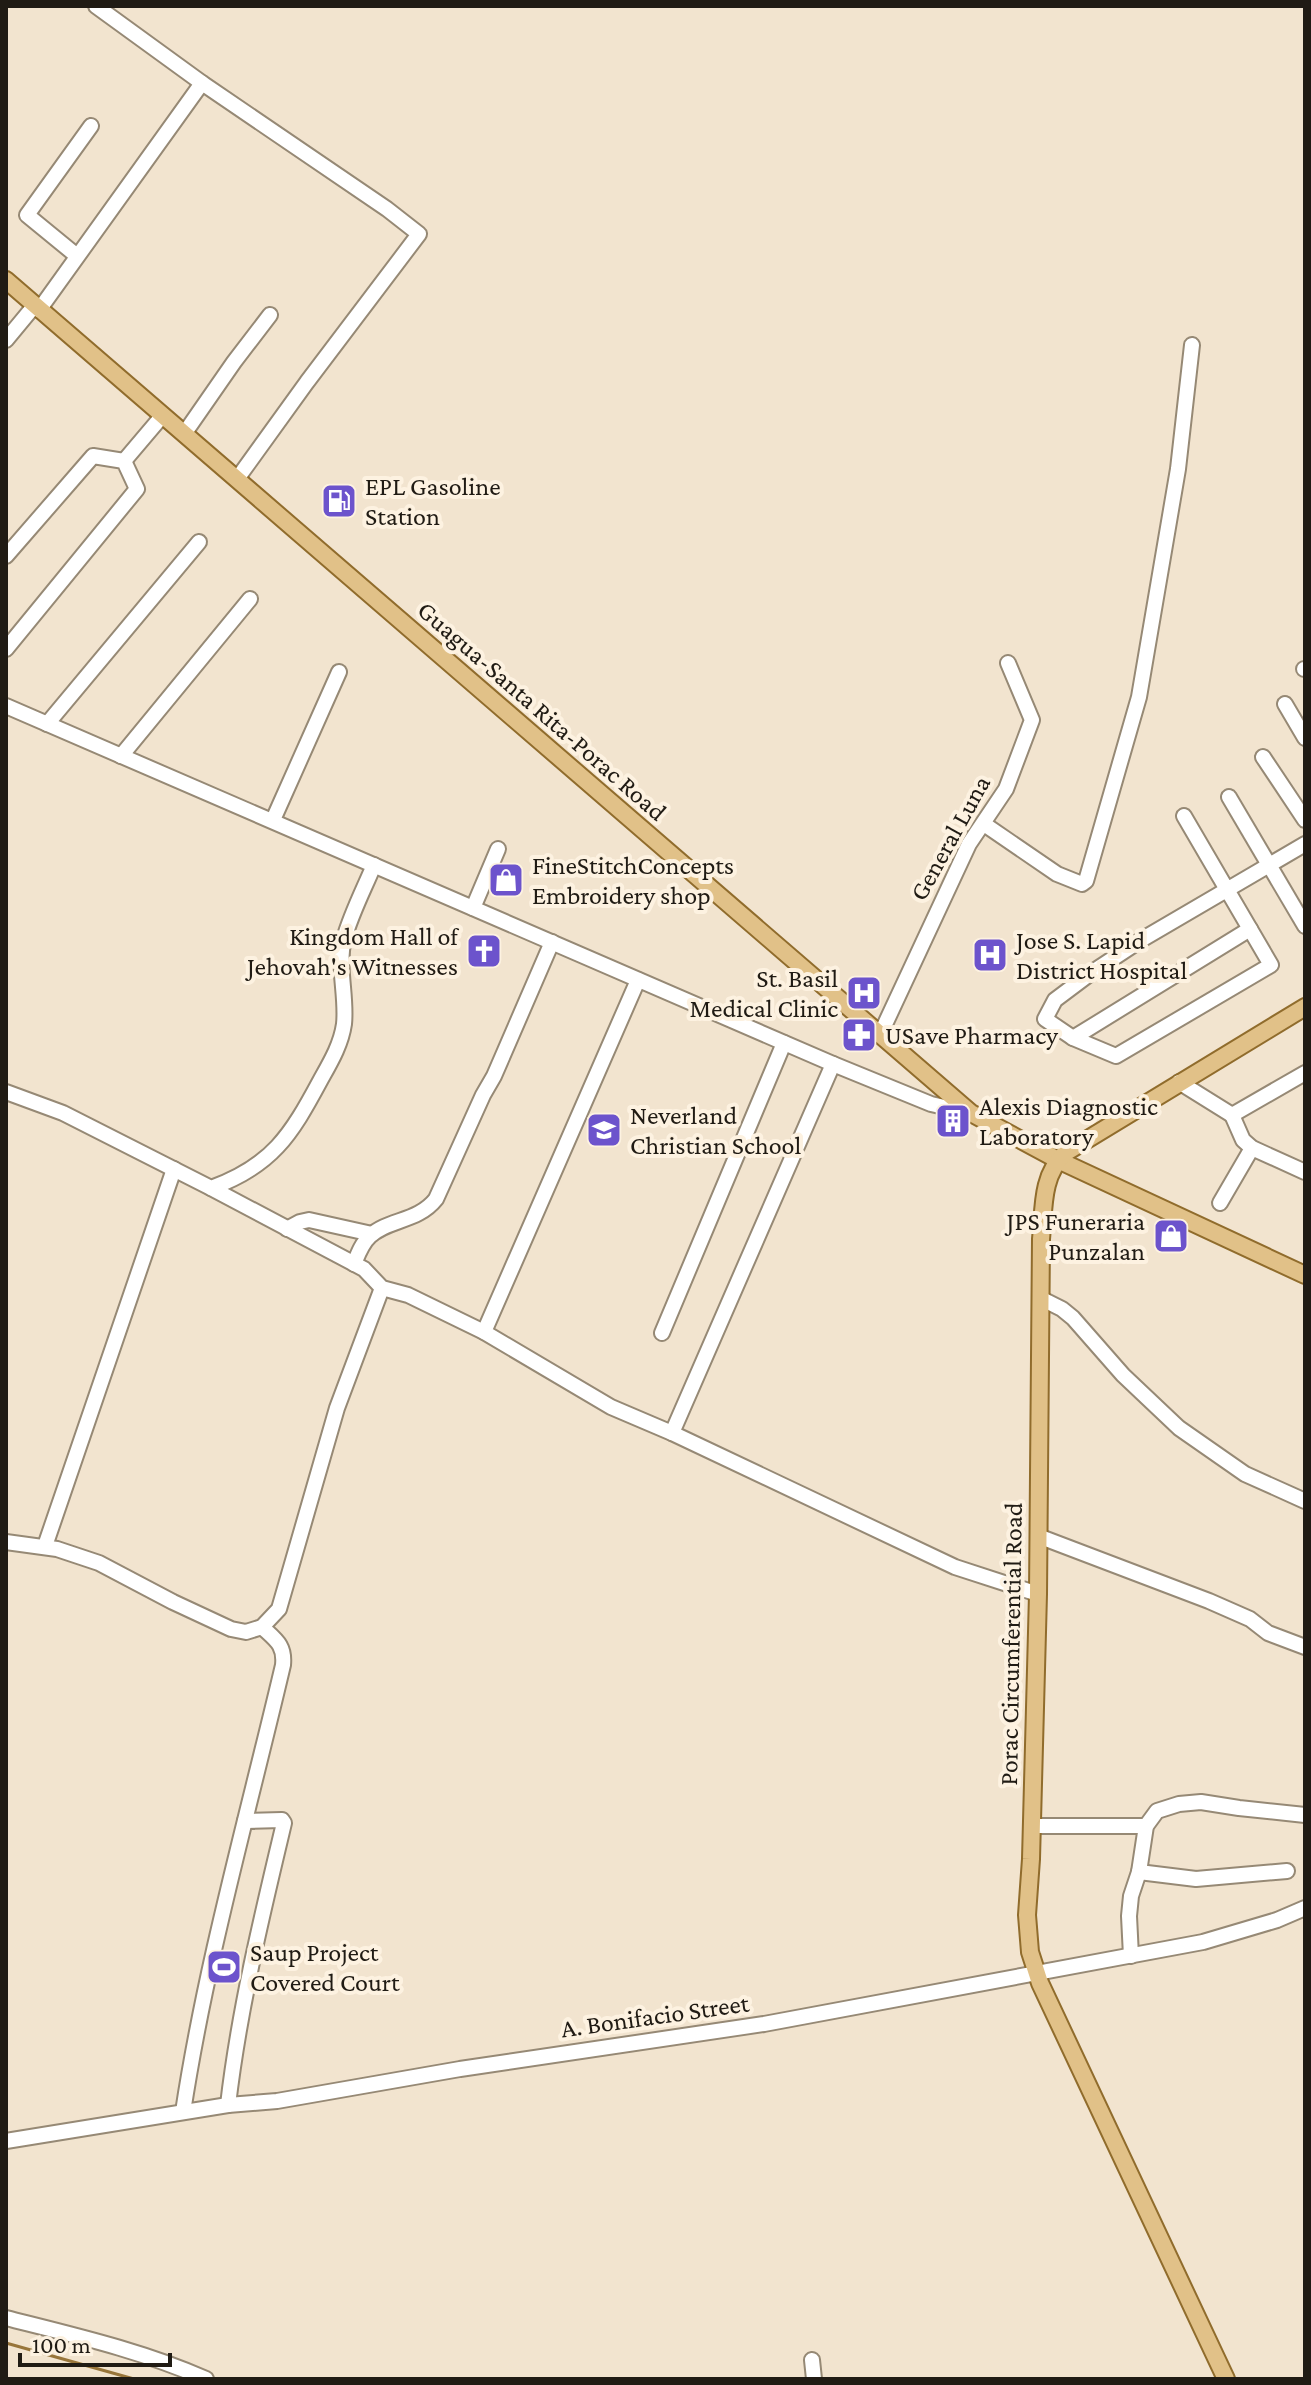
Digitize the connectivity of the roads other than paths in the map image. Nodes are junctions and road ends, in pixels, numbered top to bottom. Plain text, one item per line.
1 (96, 6) edge
2 (202, 83) junction
3 (91, 126) dead end
4 (77, 256) junction
5 (6, 280) edge
6 (37, 307) junction
7 (270, 315) dead end
8 (6, 340) edge
9 (1192, 345) dead end
10 (163, 415) junction
11 (184, 434) junction
12 (124, 461) junction
13 (237, 479) junction
14 (199, 542) dead end
15 (6, 556) edge
16 (250, 599) dead end
17 (6, 649) edge
18 (1008, 663) dead end
19 (339, 672) dead end
20 (1285, 704) dead end
21 (6, 706) edge
22 (1300, 719) edge
23 (47, 724) junction
24 (1305, 738) edge
25 (121, 756) junction
26 (1263, 757) dead end
27 (1229, 797) dead end
28 (1184, 816) dead end
29 (273, 820) junction
30 (1305, 820) edge
31 (984, 824) junction
32 (1305, 844) edge
33 (498, 849) dead end
34 (374, 865) junction
35 (1269, 865) junction
36 (1227, 889) junction
37 (473, 908) junction
38 (1305, 926) edge
39 (1250, 929) junction
40 (552, 942) junction
41 (638, 980) junction
42 (1305, 1007) edge
43 (880, 1035) junction
44 (1073, 1038) junction
45 (784, 1043) junction
46 (833, 1064) junction
47 (1305, 1073) edge
48 (1179, 1082) junction
49 (6, 1092) edge
50 (971, 1113) junction
51 (1232, 1115) junction
52 (1252, 1148) junction
53 (1058, 1160) junction
54 (174, 1169) junction
55 (1305, 1172) edge
56 (211, 1188) junction
57 (1220, 1203) dead end
58 (287, 1229) junction
59 (372, 1234) junction
60 (354, 1264) junction
61 (1305, 1275) edge
62 (382, 1288) junction
63 (1040, 1298) junction
64 (484, 1332) junction
65 (662, 1333) dead end
66 (672, 1433) junction
67 (1305, 1501) edge
68 (1038, 1536) junction
69 (6, 1542) edge
70 (45, 1546) junction
71 (1038, 1594) junction
72 (262, 1627) junction
73 (1305, 1647) edge
74 (1305, 1815) edge
75 (245, 1821) junction
76 (1032, 1826) junction
77 (1146, 1826) junction
78 (1287, 1871) dead end
79 (1139, 1872) junction
80 (1305, 1908) edge
81 (1131, 1956) junction
82 (1036, 1973) junction
83 (228, 2105) junction
84 (183, 2112) junction
85 (6, 2141) edge
86 (6, 2318) edge
87 (812, 2360) dead end
88 (206, 2379) edge
89 (814, 2379) edge
90 (1226, 2379) edge

1 - 2 street
2 - 4 street
2 - 13 street
3 - 4 street
4 - 6 street
5 - 6 main road, Guagua-Santa Rita-Porac Road
6 - 8 street
6 - 10 main road, Guagua-Santa Rita-Porac Road
7 - 11 street
9 - 31 street
10 - 11 main road, Guagua-Santa Rita-Porac Road
10 - 12 street
11 - 13 main road, Guagua-Santa Rita-Porac Road
12 - 15 street
12 - 17 street
13 - 43 main road, Guagua-Santa Rita-Porac Road
14 - 23 street
16 - 25 street
18 - 31 street, General Luna
19 - 29 street
20 - 22 street
21 - 23 street
22 - 24 street
23 - 25 street
25 - 29 street
26 - 30 street
27 - 35 street
28 - 36 street
29 - 34 street
31 - 43 street, General Luna
32 - 35 street
33 - 37 street
34 - 37 street
34 - 56 street
35 - 36 street
35 - 38 street
36 - 39 street
36 - 44 street
37 - 40 street
39 - 44 street
39 - 44 street
40 - 41 street
40 - 59 street
41 - 45 street
41 - 64 street
42 - 48 main road
43 - 50 main road, Guagua-Santa Rita-Porac Road
45 - 46 street
45 - 65 street
46 - 50 street
46 - 66 street
47 - 51 street
48 - 51 street
48 - 53 main road
49 - 54 street
50 - 53 main road, Guagua-Santa Rita-Porac Road
51 - 52 street
52 - 55 street
52 - 57 street
53 - 61 main road, Guagua-Santa Rita-Porac Road
53 - 63 main road, Porac Circumferential Road
54 - 56 street
54 - 70 street
56 - 58 street
58 - 59 street
58 - 60 street
59 - 60 street
60 - 62 street
62 - 64 street
62 - 72 street
63 - 67 street
63 - 68 main road, Porac Circumferential Road
64 - 66 street
66 - 71 street
68 - 71 main road, Porac Circumferential Road
68 - 73 street
69 - 70 street
70 - 72 street
71 - 76 main road, Porac Circumferential Road
72 - 75 street
74 - 77 street
75 - 83 street
75 - 84 street
76 - 77 street
76 - 82 main road, Porac Circumferential Road
77 - 79 street
78 - 79 street
79 - 81 street
80 - 81 street, A. Bonifacio Street
81 - 82 street, A. Bonifacio Street
82 - 83 street, A. Bonifacio Street
82 - 90 main road, Porac Circumferential Road
83 - 84 street, A. Bonifacio Street
84 - 85 street, A. Bonifacio Street
86 - 88 street
87 - 89 street

